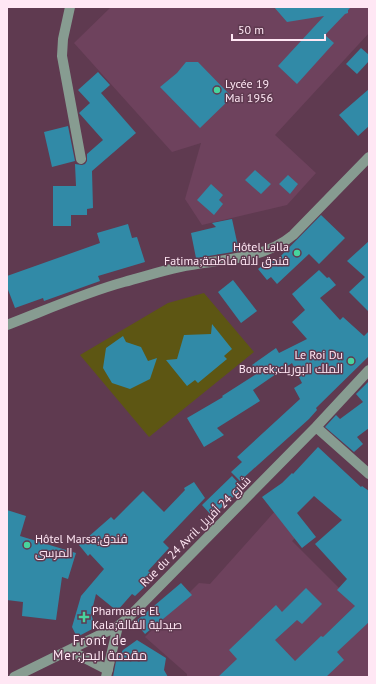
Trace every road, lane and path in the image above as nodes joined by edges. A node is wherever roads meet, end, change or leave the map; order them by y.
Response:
1 (70, 7) edge
2 (369, 157) edge
3 (81, 159) dead end
4 (7, 325) edge
5 (369, 370) edge
6 (316, 427) junction
7 (369, 474) edge
8 (118, 626) junction
9 (69, 650) junction
10 (107, 674) edge
11 (20, 676) edge

1 - 3 street
2 - 4 street
5 - 6 street, Rue du 24 Avril شارع 24 أفريل
6 - 7 street
6 - 8 street, Rue du 24 Avril شارع 24 أفريل
8 - 9 street, Rue du 24 Avril شارع 24 أفريل
8 - 10 street
9 - 10 street
9 - 11 street, Rue du 24 Avril شارع 24 أفريل

